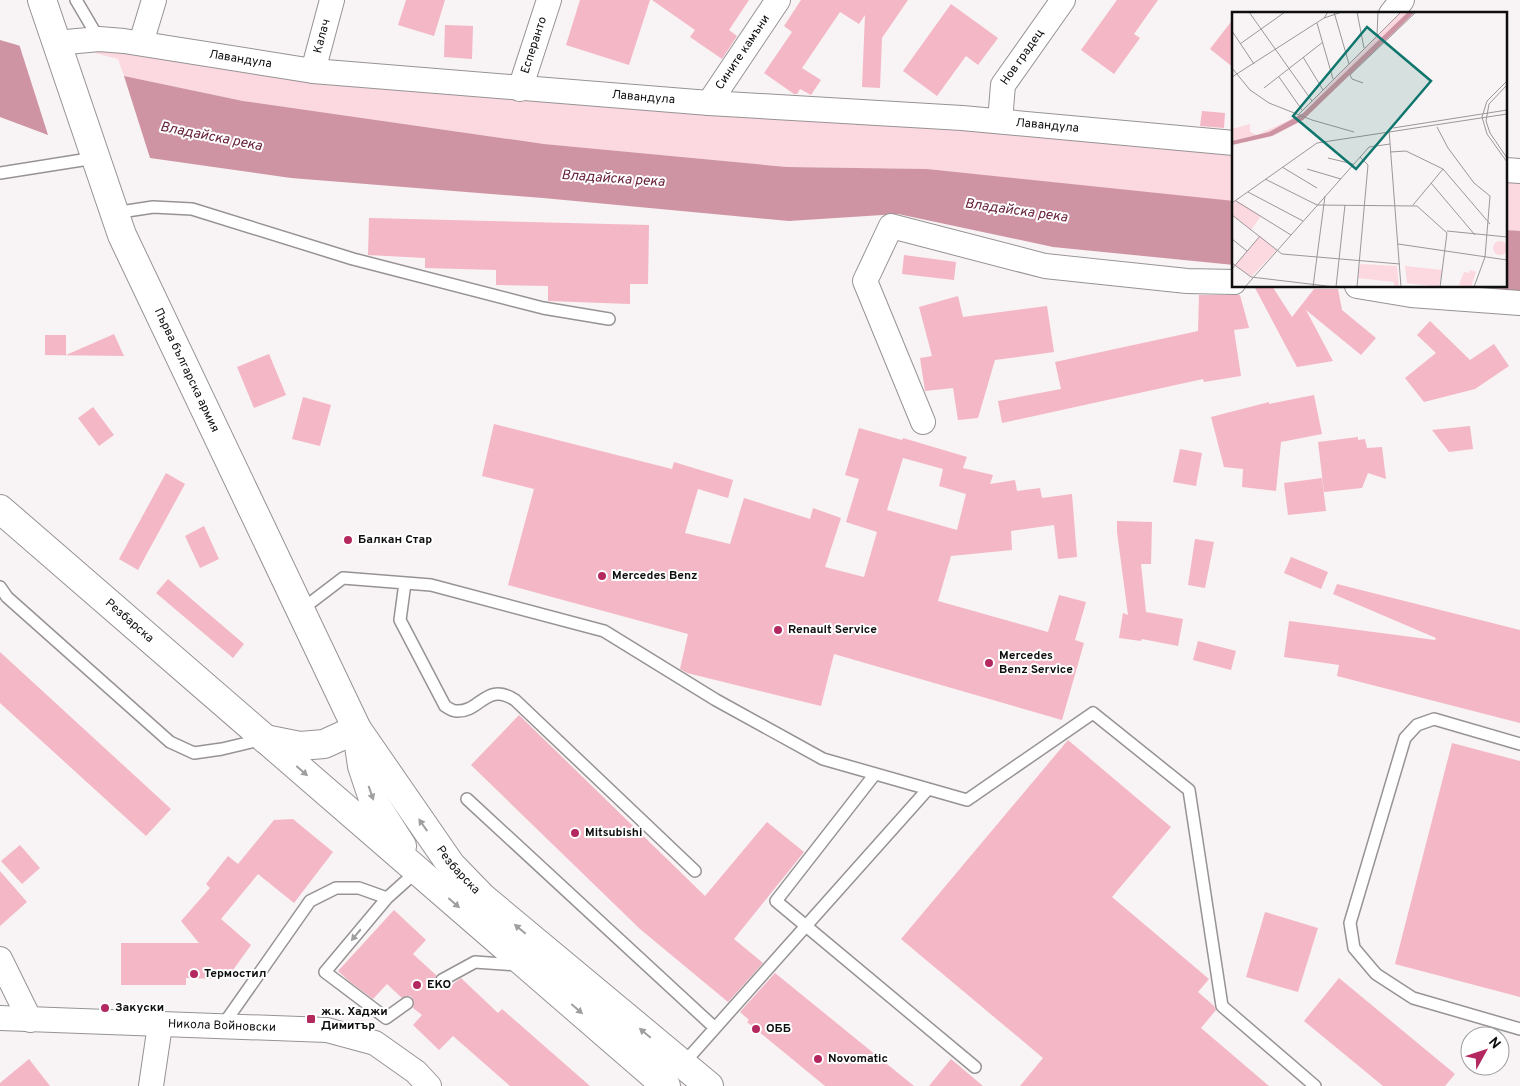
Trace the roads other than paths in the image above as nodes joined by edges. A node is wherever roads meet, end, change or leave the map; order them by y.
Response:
1 (42, 0) edge
2 (76, 0) edge
3 (154, 0) edge
4 (332, 0) edge
5 (549, 0) edge
6 (778, 0) edge
7 (1063, 0) edge
8 (1402, 0) edge
9 (1393, 12) edge
10 (99, 40) junction
11 (56, 43) junction
12 (141, 43) junction
13 (313, 71) junction
14 (520, 89) junction
15 (709, 103) junction
16 (1000, 121) junction
17 (1232, 143) edge
18 (95, 158) junction
19 (0, 173) edge
20 (114, 213) junction
21 (1232, 282) edge
22 (1369, 288) edge
23 (1520, 303) edge
24 (609, 319) dead end
25 (923, 422) dead end
26 (0, 510) edge
27 (405, 583) junction
28 (0, 587) edge
29 (301, 610) junction
30 (357, 729) junction
31 (265, 739) junction
32 (1520, 744) edge
33 (875, 774) junction
34 (928, 789) junction
35 (467, 799) dead end
36 (417, 871) junction
37 (695, 871) dead end
38 (387, 898) junction
39 (806, 926) junction
40 (0, 959) edge
41 (527, 965) junction
42 (442, 980) dead end
43 (407, 1003) dead end
44 (0, 1018) edge
45 (30, 1020) junction
46 (160, 1025) junction
47 (222, 1027) junction
48 (715, 1028) junction
49 (1520, 1029) edge
50 (683, 1064) junction
51 (975, 1067) dead end
52 (663, 1085) edge
53 (151, 1086) edge
54 (429, 1086) edge
55 (709, 1086) edge
56 (1314, 1086) edge

1 - 11 street, Първа българска армия
2 - 10 lane
3 - 12 street
4 - 13 street, Калач
5 - 14 street, Есперанто
6 - 15 street, Сините камъни
7 - 16 street, Нов градец
8 - 9 street
10 - 11 street, Лавандула
10 - 12 street, Лавандула
11 - 18 street, Първа българска армия
12 - 13 street, Лавандула
13 - 14 street, Лавандула
14 - 15 street, Лавандула
15 - 16 street, Лавандула
16 - 17 street, Лавандула
18 - 19 lane
18 - 20 street, Първа българска армия
20 - 24 lane
20 - 29 street, Първа българска армия
21 - 25 street
22 - 23 street
26 - 31 street, Резбарска
27 - 29 lane
27 - 33 lane
27 - 37 lane
28 - 31 lane
29 - 30 street, Първа българска армия
30 - 31 street
30 -> 36 street, Резбарска
50 -> 30 street, Резбарска
31 -> 36 street, Резбарска
32 - 49 lane
33 - 34 lane
33 - 39 lane
34 - 39 lane
34 - 56 lane
35 - 48 lane
36 - 38 lane
36 -> 41 street, Резбарска
38 -> 43 lane
38 - 47 lane
39 - 48 lane
39 - 51 lane
40 - 45 street
41 - 42 lane
41 -> 52 street, Резбарска
44 - 45 street, Никола Войновски
45 - 46 street, Никола Войновски
46 - 47 street, Никола Войновски
46 - 53 street
47 - 54 street, Никола Войновски
48 - 50 lane
50 - 52 street
50 - 55 street, Резбарска

